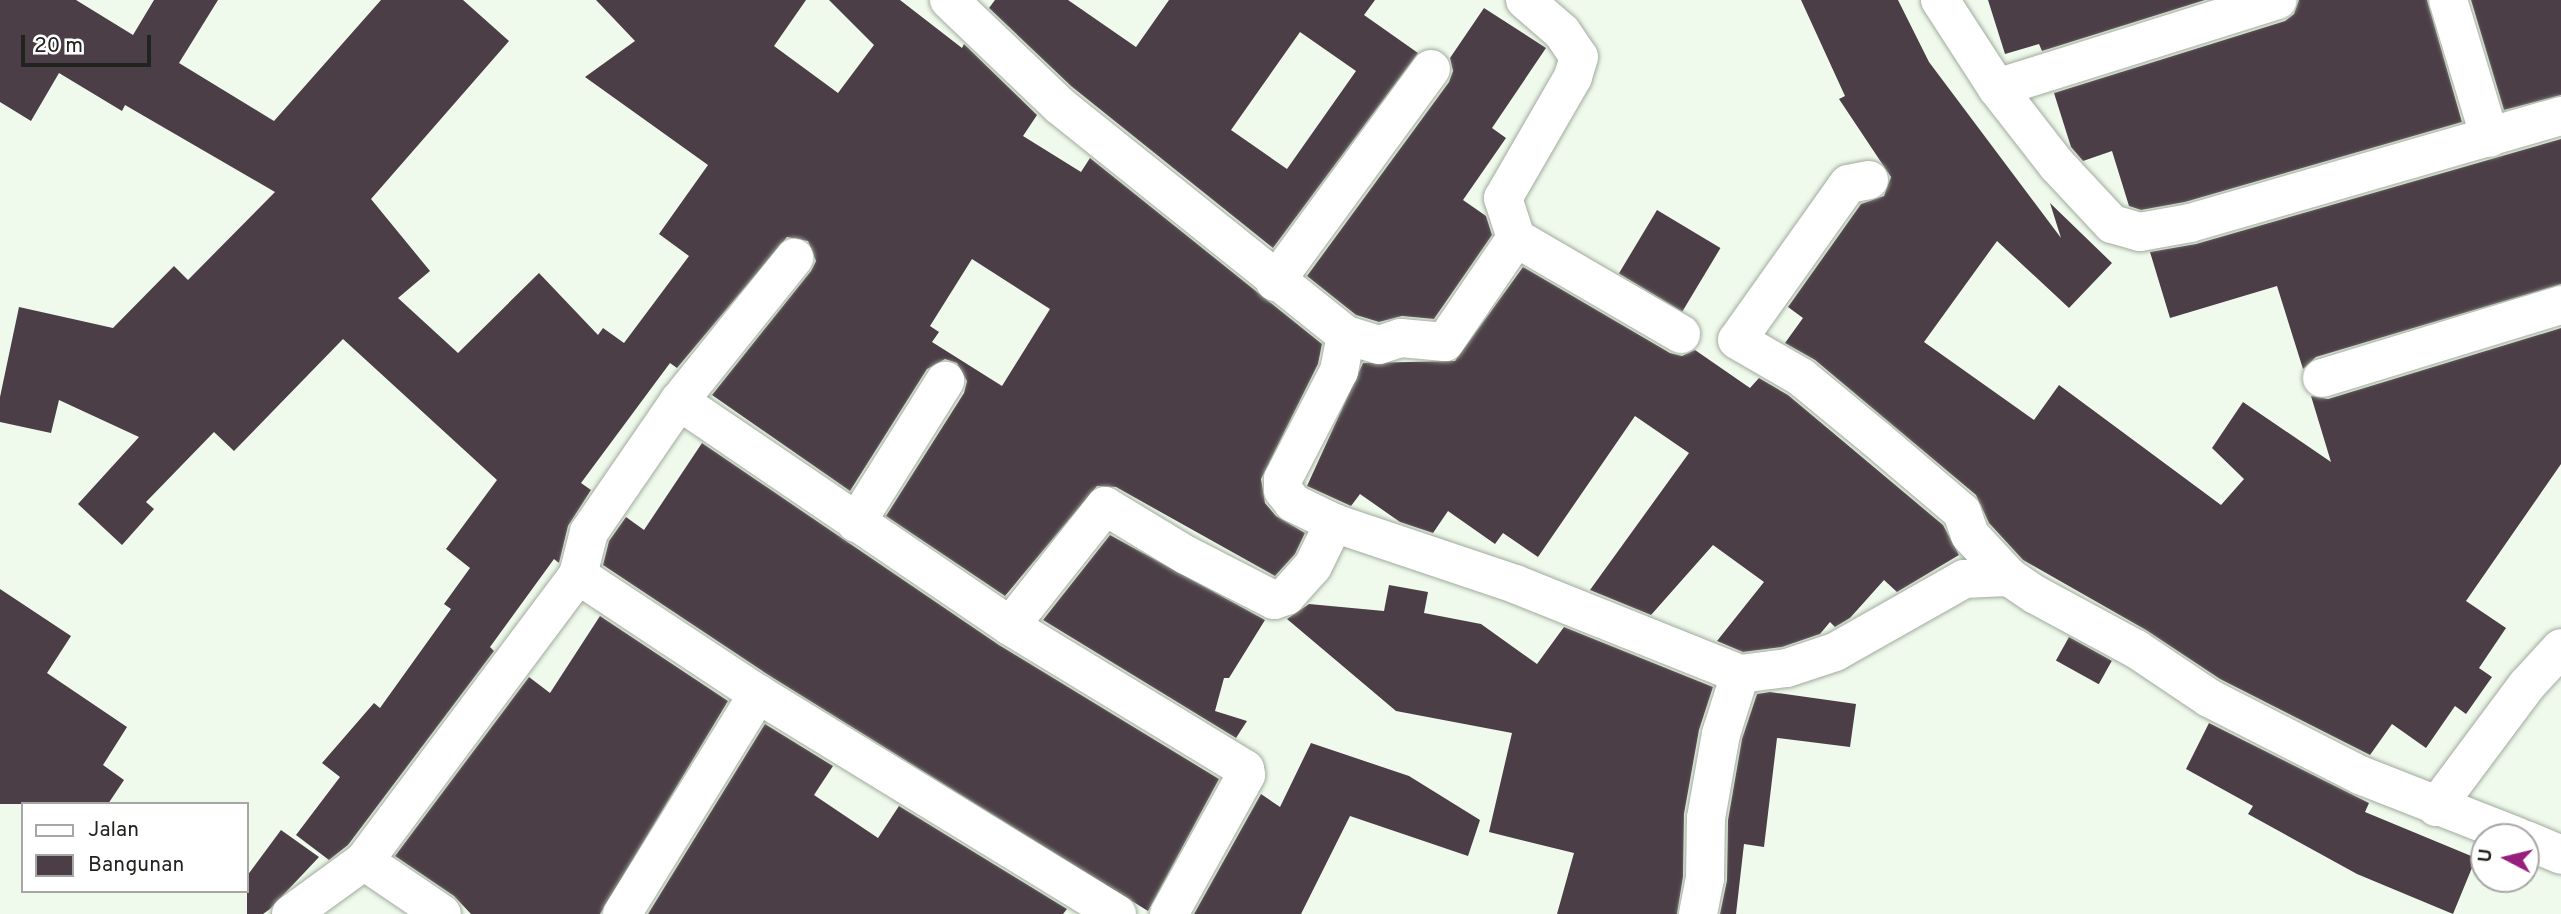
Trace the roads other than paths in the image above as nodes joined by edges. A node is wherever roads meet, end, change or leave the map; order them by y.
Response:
1 (1525, 0) edge
2 (1940, 0) edge
3 (2278, 0) edge
4 (2448, 0) edge
5 (962, 6) edge
6 (1432, 69) dead end
7 (1997, 88) junction
8 (2561, 116) edge
9 (2490, 138) junction
10 (1869, 180) dead end
11 (1516, 238) junction
12 (794, 258) dead end
13 (1275, 282) junction
14 (2561, 305) edge
15 (1681, 334) dead end
16 (1346, 335) junction
17 (2322, 377) dead end
18 (945, 382) dead end
19 (679, 401) junction
20 (856, 523) junction
21 (1334, 523) junction
22 (578, 575) junction
23 (2009, 578) junction
24 (1010, 626) junction
25 (2561, 648) edge
26 (1740, 674) junction
27 (758, 694) junction
28 (2436, 807) junction
29 (2480, 823) edge
30 (2540, 846) edge
31 (2561, 855) edge
32 (364, 861) junction
33 (1103, 910) edge
34 (291, 914) edge
35 (442, 914) edge
36 (622, 914) edge
37 (1169, 914) edge
38 (1698, 914) edge

1 - 11 street
2 - 7 street
3 - 7 street
4 - 9 street
5 - 13 street
6 - 13 street
7 - 9 street
8 - 9 street
10 - 23 street
11 - 15 street
11 - 16 street
12 - 19 street
13 - 16 street
14 - 17 street
16 - 21 street
18 - 20 street
19 - 20 street
19 - 22 street
20 - 24 street
21 - 24 street
21 - 26 street
22 - 27 street
22 - 32 street
23 - 26 street
23 - 28 street
24 - 37 street
25 - 28 street
26 - 38 street
27 - 33 street
27 - 36 street
28 - 29 street
30 - 31 street
32 - 34 street
32 - 35 street

